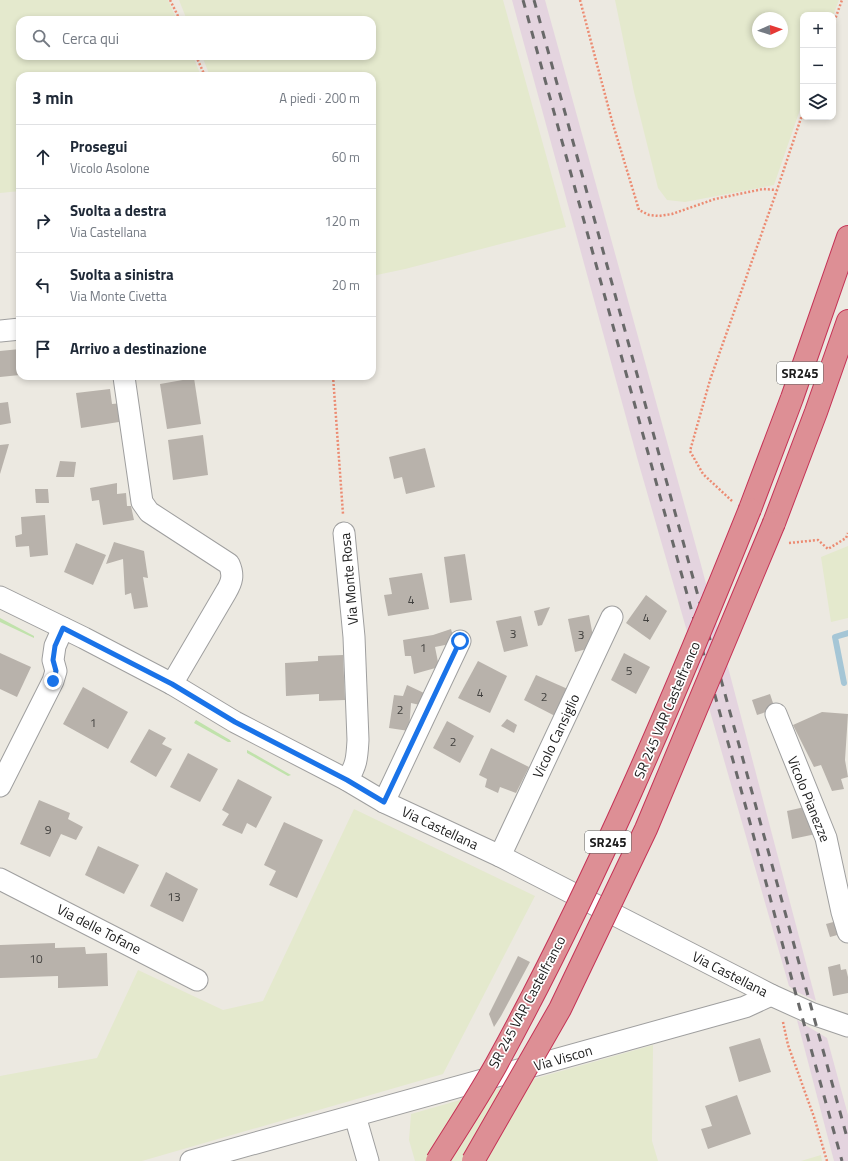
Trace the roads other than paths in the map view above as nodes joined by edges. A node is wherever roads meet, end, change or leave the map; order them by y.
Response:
1 (848, 237) edge
2 (848, 321) edge
3 (16, 329) edge
4 (0, 331) edge
5 (124, 380) edge
6 (344, 532) road end
7 (0, 597) edge
8 (612, 617) dead end
9 (63, 628) junction
10 (460, 641) dead end
11 (172, 684) junction
12 (776, 714) dead end
13 (347, 780) junction
14 (0, 786) edge
15 (384, 802) junction
16 (500, 856) junction
17 (0, 879) edge
18 (845, 911) edge
19 (848, 932) edge
20 (197, 980) dead end
21 (771, 995) junction
22 (848, 1026) edge
23 (354, 1116) junction
24 (191, 1161) edge
25 (368, 1161) edge
26 (437, 1161) edge
27 (473, 1161) edge

1 - 26 highway, SR 245 VAR Castelfranco / SR245, bridge
2 - 27 highway, SR 245 VAR Castelfranco / SR245, bridge
3 - 4 street
5 - 11 street
6 - 13 street, Via Monte Rosa
7 - 9 street, Via Castellana
8 - 16 street, Vicolo Cansiglio
9 - 11 street, Via Castellana
9 - 14 street
10 - 15 street
11 - 13 street, Via Castellana
12 - 18 street, Vicolo Pianezze
13 - 15 street, Via Castellana
15 - 16 street, Via Castellana
16 - 21 street, Via Castellana
17 - 20 street, Via delle Tofane
18 - 19 street, Vicolo Pianezze
21 - 22 street, Via Castellana
21 - 23 street, Via Viscon
23 - 24 street, Via Viscon
23 - 25 street

